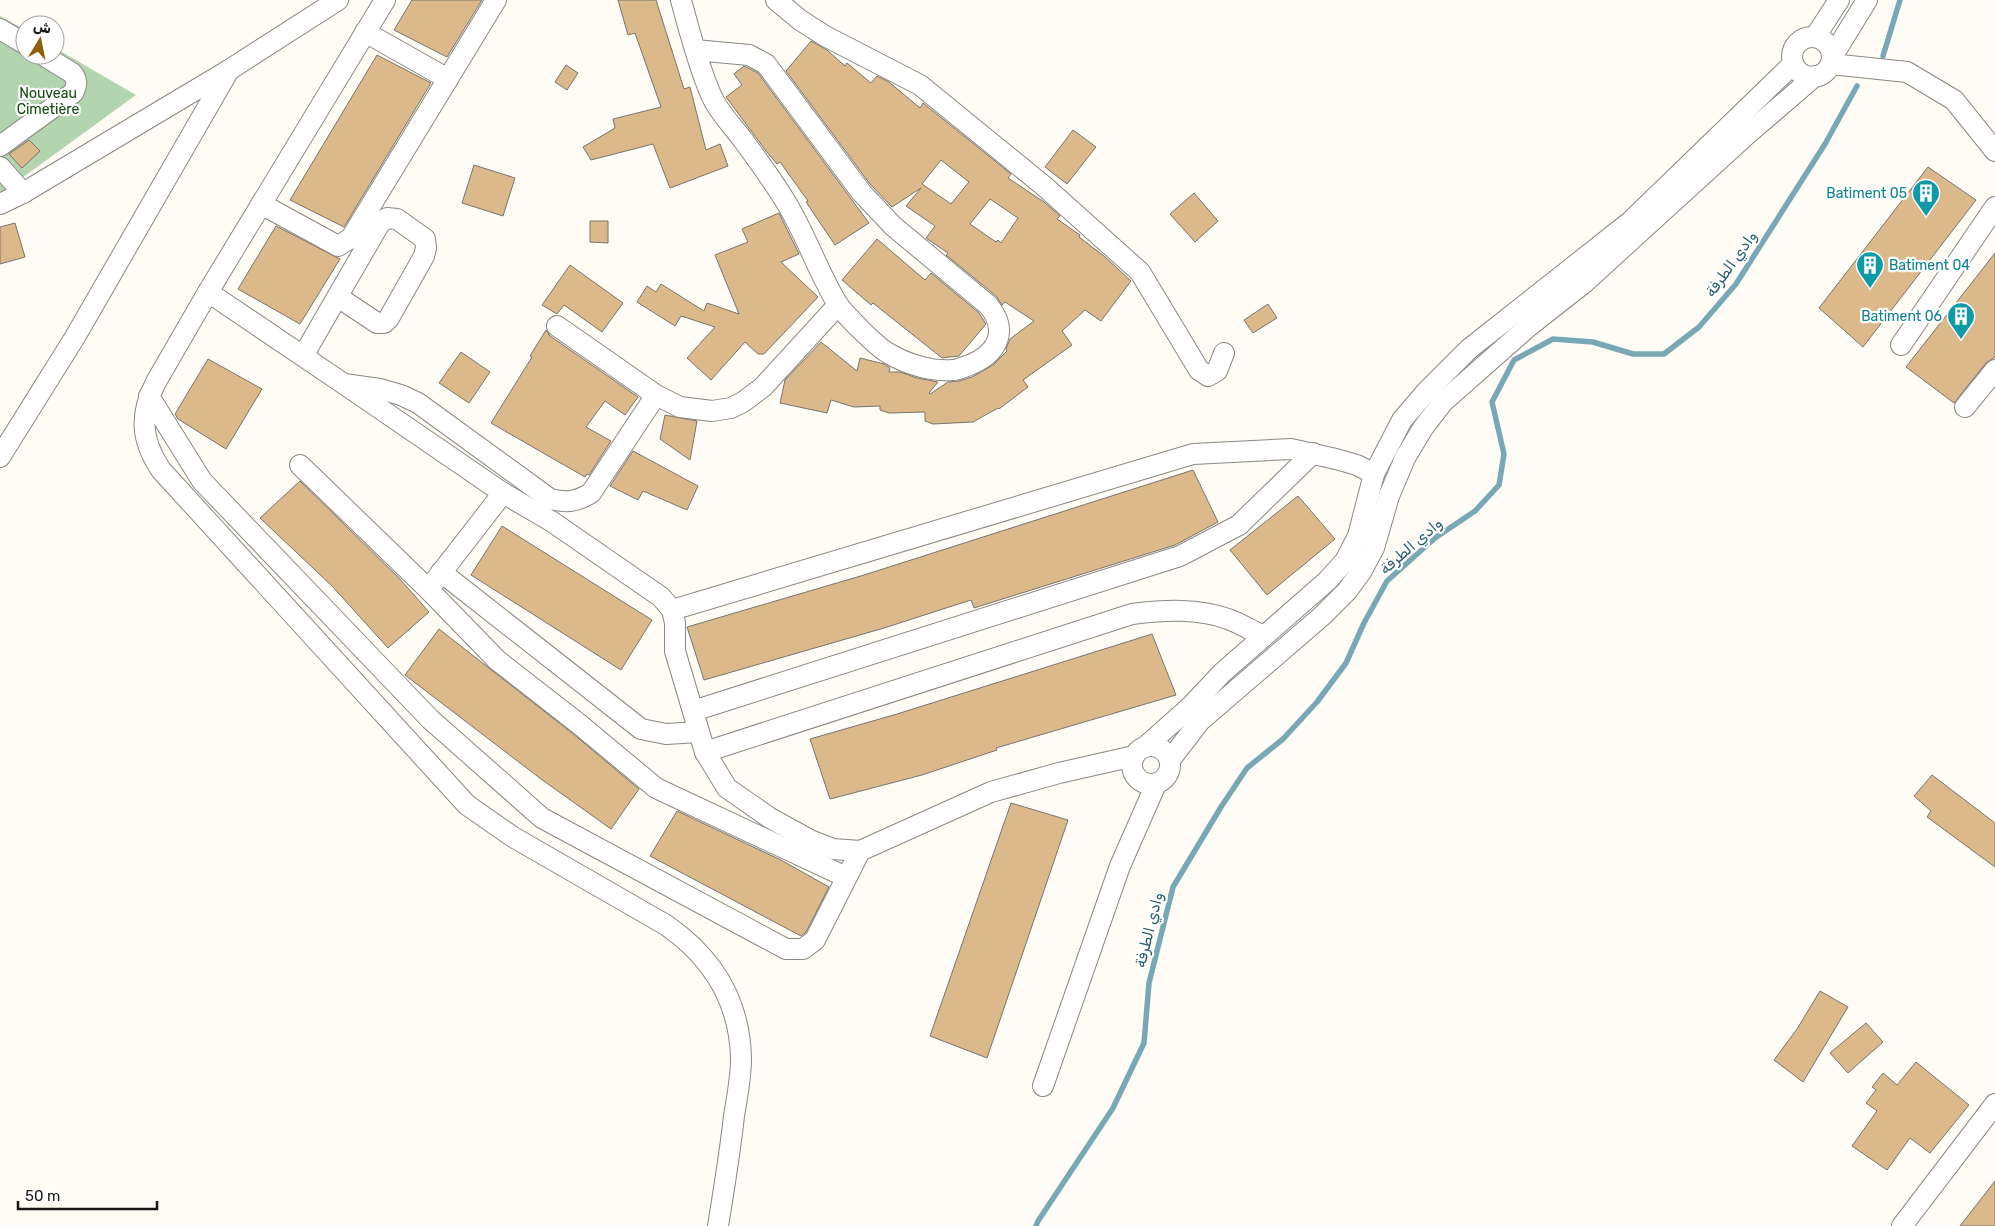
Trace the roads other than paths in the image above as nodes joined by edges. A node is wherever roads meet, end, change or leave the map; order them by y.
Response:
1 (338, 0) edge
2 (385, 0) edge
3 (496, 0) edge
4 (681, 0) edge
5 (776, 0) edge
6 (1839, 0) edge
7 (1867, 0) edge
8 (0, 29) edge
9 (365, 32) junction
10 (1815, 37) junction
11 (15, 38) edge
12 (695, 50) junction
13 (1831, 60) junction
14 (1793, 64) junction
15 (59, 65) edge
16 (229, 70) junction
17 (1815, 76) junction
18 (448, 79) junction
19 (0, 146) edge
20 (1995, 151) edge
21 (0, 167) edge
22 (23, 193) junction
23 (0, 204) edge
24 (261, 204) junction
25 (1995, 207) edge
26 (208, 292) junction
27 (338, 298) junction
28 (838, 305) junction
29 (557, 326) dead end
30 (1901, 345) dead end
31 (1224, 353) dead end
32 (303, 356) junction
33 (1995, 370) edge
34 (344, 384) junction
35 (656, 395) junction
36 (149, 396) junction
37 (1965, 407) dead end
38 (1313, 453) junction
39 (0, 457) edge
40 (300, 465) dead end
41 (1374, 474) junction
42 (503, 492) junction
43 (441, 572) junction
44 (428, 589) junction
45 (672, 610) junction
46 (1263, 636) junction
47 (692, 711) junction
48 (699, 732) junction
49 (1140, 751) junction
50 (705, 752) junction
51 (1170, 760) junction
52 (1156, 784) junction
53 (860, 851) junction
54 (846, 877) junction
55 (1042, 1086) dead end
56 (1995, 1104) edge
57 (718, 1226) edge
58 (1902, 1226) edge

1 - 16 street
2 - 9 street
3 - 18 street
4 - 12 street
5 - 31 street
6 - 10 street
7 - 13 street
8 - 11 street
9 - 18 street
9 - 24 street
10 - 13 street
10 - 14 street
12 - 28 street
12 - 28 street
13 - 17 street
13 - 20 street
14 - 17 street
14 - 41 street
15 - 19 street
16 - 22 street
16 - 39 street
17 - 51 street
18 - 24 street
21 - 22 street
22 - 23 street
24 - 26 street
25 - 30 street
26 - 32 street
26 - 36 street
27 - 27 street
27 - 32 street
28 - 35 street
29 - 35 street
32 - 34 street
33 - 37 street
34 - 35 street
34 - 42 street
36 - 54 street
36 - 57 street
38 - 41 street
38 - 45 street
38 - 47 street
40 - 44 street
41 - 46 street
42 - 43 street
42 - 45 street
43 - 44 street
43 - 48 street
44 - 54 street
45 - 47 street
46 - 49 street
46 - 50 street
47 - 48 street
48 - 50 street
49 - 51 street
49 - 52 street
49 - 53 street
50 - 53 street
51 - 52 street
52 - 55 street
53 - 54 street
56 - 58 street

